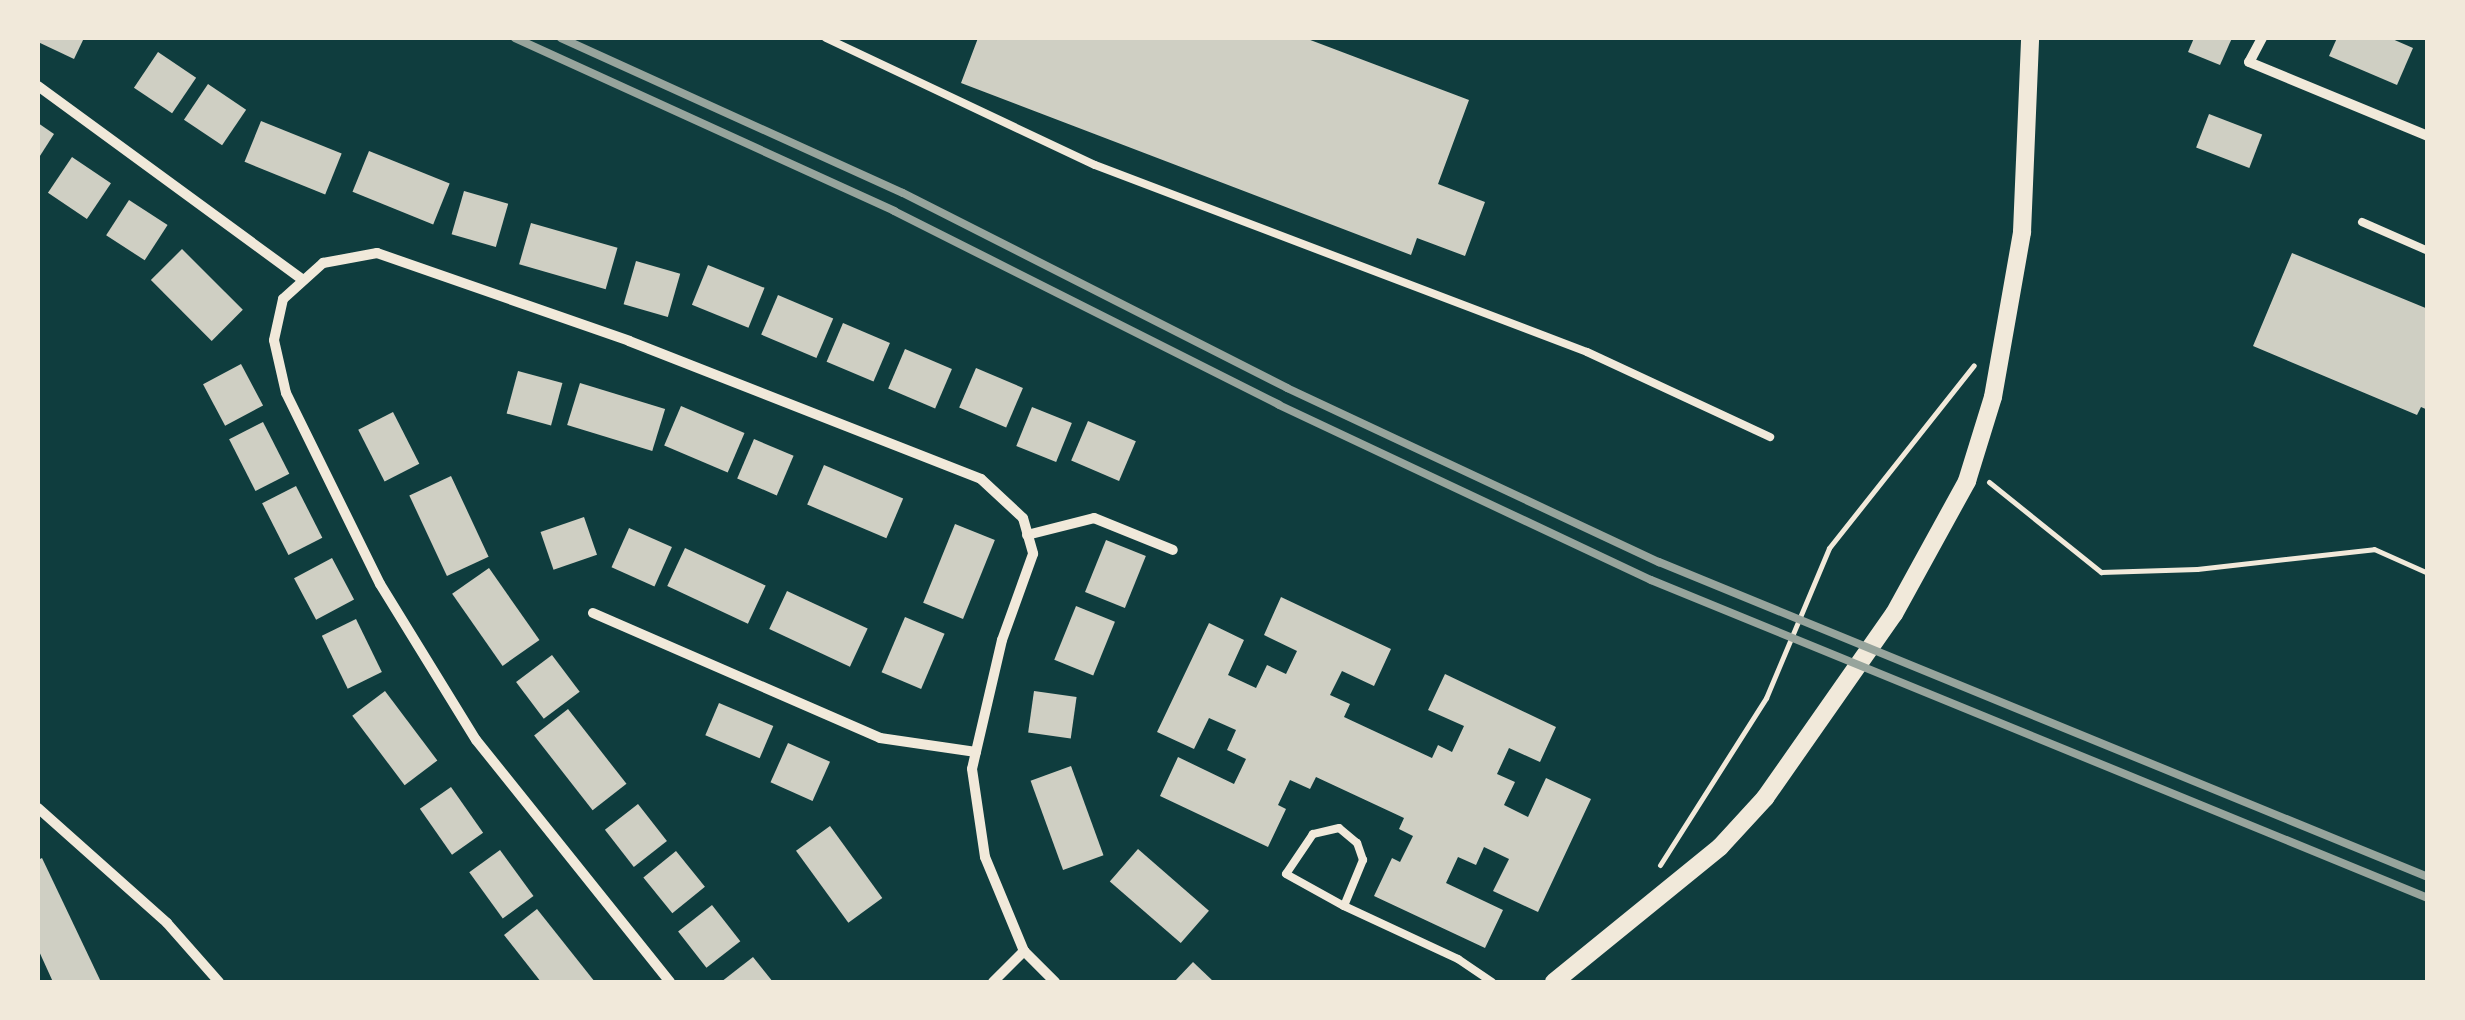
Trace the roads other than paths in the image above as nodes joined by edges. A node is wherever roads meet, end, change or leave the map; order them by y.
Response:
1 (827, 38) edge
2 (2030, 38) edge
3 (2262, 38) edge
4 (38, 86) edge
5 (2428, 136) edge
6 (2362, 222) dead end
7 (2428, 251) edge
8 (302, 279) junction
9 (1770, 437) dead end
10 (1027, 535) junction
11 (1173, 550) dead end
12 (594, 613) dead end
13 (976, 752) junction
14 (38, 808) edge
15 (1344, 906) junction
16 (1024, 951) junction
17 (218, 982) edge
18 (670, 982) edge
19 (993, 982) edge
20 (1056, 982) edge
21 (1492, 982) edge
22 (1554, 982) edge

1 - 9 lane
2 - 22 street
3 - 5 street
4 - 8 street
6 - 7 lane
8 - 10 street
8 - 18 street
10 - 11 street
10 - 13 street
12 - 13 street
13 - 16 street
14 - 17 street
15 - 15 lane
15 - 21 lane
16 - 19 street
16 - 20 street

